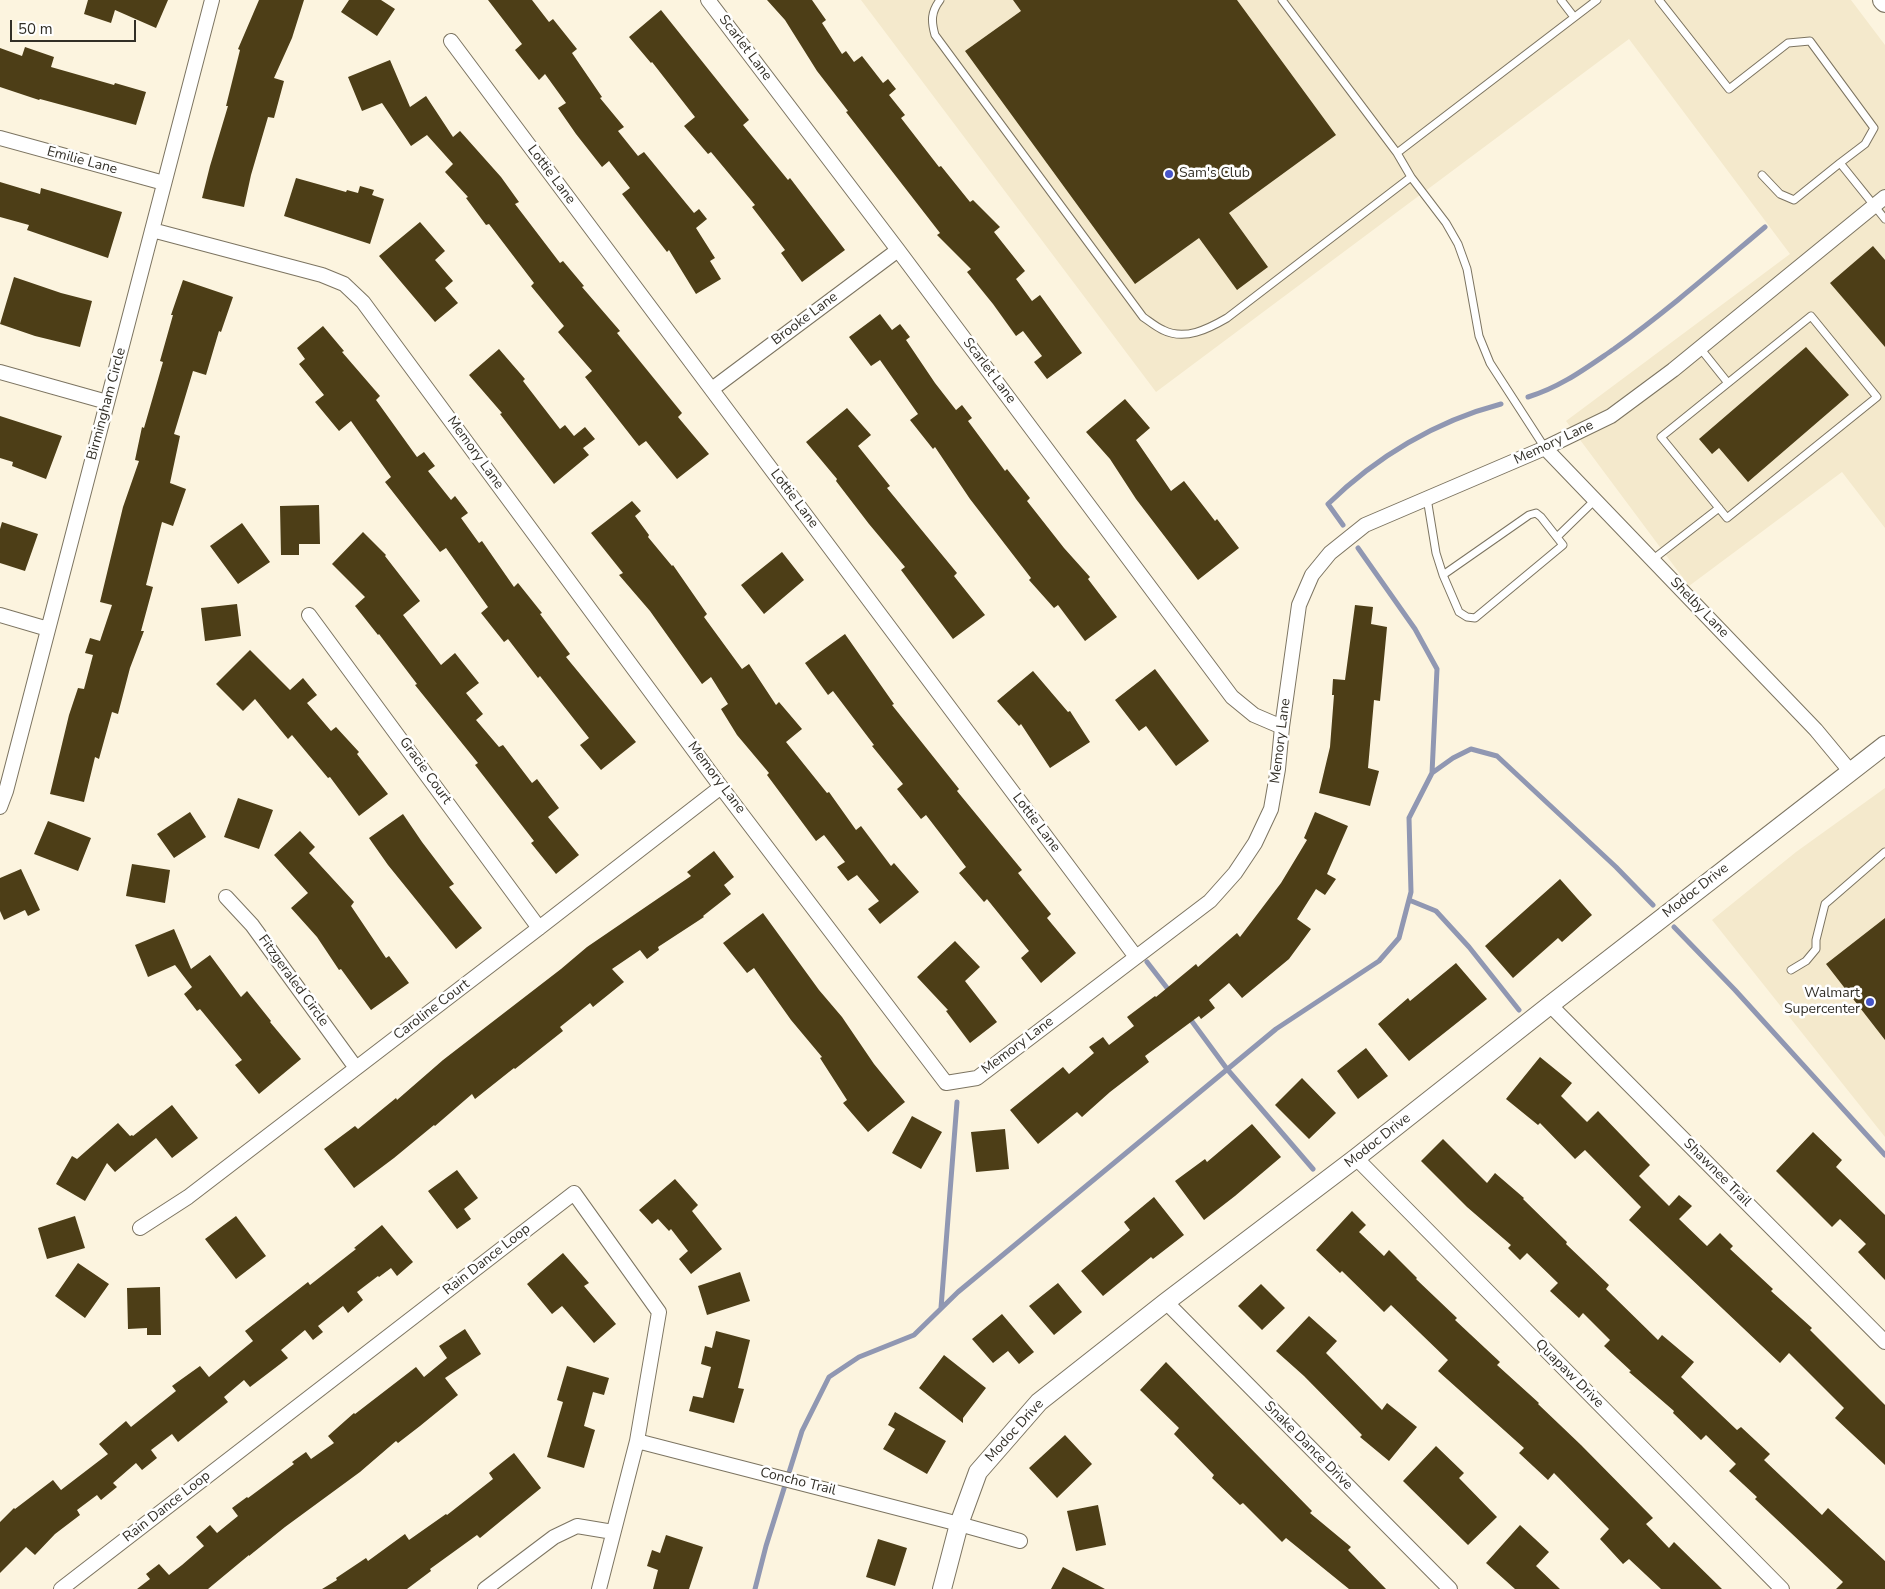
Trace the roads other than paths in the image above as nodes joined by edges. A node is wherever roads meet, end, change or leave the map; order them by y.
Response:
1 (212, 0) edge
2 (708, 0) edge
3 (940, 0) edge
4 (1282, 0) edge
5 (1561, 0) edge
6 (1597, 0) edge
7 (1659, 0) edge
8 (1574, 18) junction
9 (451, 41) dead end
10 (0, 138) edge
11 (1397, 152) junction
12 (1840, 163) junction
13 (1762, 175) dead end
14 (1411, 176) junction
15 (164, 183) junction
16 (1880, 202) edge
17 (1885, 219) edge
18 (152, 230) junction
19 (898, 250) junction
20 (1700, 348) junction
21 (0, 372) edge
22 (1728, 383) junction
23 (712, 389) junction
24 (107, 402) junction
25 (1545, 448) junction
26 (1428, 498) junction
27 (1595, 500) junction
28 (1719, 508) junction
29 (1557, 537) junction
30 (1652, 560) junction
31 (1443, 575) junction
32 (0, 615) edge
33 (309, 615) dead end
34 (48, 629) junction
35 (1282, 727) junction
36 (1885, 745) edge
37 (1850, 770) junction
38 (721, 786) junction
39 (0, 807) edge
40 (1885, 852) edge
41 (226, 897) dead end
42 (539, 928) junction
43 (1136, 957) junction
44 (1791, 970) dead end
45 (1550, 1005) junction
46 (356, 1068) junction
47 (1356, 1158) junction
48 (140, 1228) dead end
49 (1166, 1302) junction
50 (1885, 1342) edge
51 (636, 1441) junction
52 (959, 1524) junction
53 (613, 1532) junction
54 (1020, 1541) dead end
55 (61, 1589) edge
56 (485, 1589) edge
57 (599, 1589) edge
58 (942, 1589) edge
59 (1450, 1589) edge
60 (1782, 1589) edge

1 - 15 street, Birmingham Circle
2 - 19 street, Scarlet Lane
3 - 14 lane
4 - 11 lane
5 - 8 lane
6 - 8 lane
7 - 12 lane
8 - 11 lane
9 - 23 street, Lottie Lane
10 - 15 street, Emilie Lane
11 - 14 lane
12 - 13 lane
12 - 16 lane
14 - 25 lane
15 - 18 street, Birmingham Circle
16 - 17 lane
16 - 20 street, Memory Lane
18 - 24 street, Birmingham Circle
18 - 38 street, Memory Lane
19 - 23 street, Brooke Lane
19 - 35 street, Scarlet Lane
20 - 22 lane
20 - 25 street, Memory Lane
21 - 24 street
22 - 28 lane
22 - 28 lane
23 - 43 street, Lottie Lane
24 - 34 street, Birmingham Circle
25 - 26 street, Memory Lane
25 - 27 street, Shelby Lane
26 - 31 lane
26 - 35 street, Memory Lane
27 - 29 lane
27 - 30 street, Shelby Lane
28 - 30 lane
29 - 31 lane
29 - 31 lane
30 - 37 street, Shelby Lane
32 - 34 street
33 - 42 street, Gracie Court
34 - 39 street, Birmingham Circle
35 - 43 street, Memory Lane
36 - 37 street, Modoc Drive
37 - 45 street, Modoc Drive
38 - 42 street, Caroline Court
38 - 43 street, Memory Lane
40 - 44 lane
41 - 46 street, Fitzgeraled Circle
42 - 46 street, Caroline Court
45 - 47 street, Modoc Drive
45 - 50 street, Shawnee Trail
46 - 48 street, Caroline Court
47 - 49 street, Modoc Drive
47 - 60 street, Quapaw Drive
49 - 52 street, Modoc Drive
49 - 59 street, Snake Dance Drive
51 - 52 street, Concho Trail
51 - 53 street, Rain Dance Loop
51 - 55 street, Rain Dance Loop
52 - 54 street, Concho Trail
52 - 58 street, Modoc Drive
53 - 56 street
53 - 57 street, Rain Dance Loop

